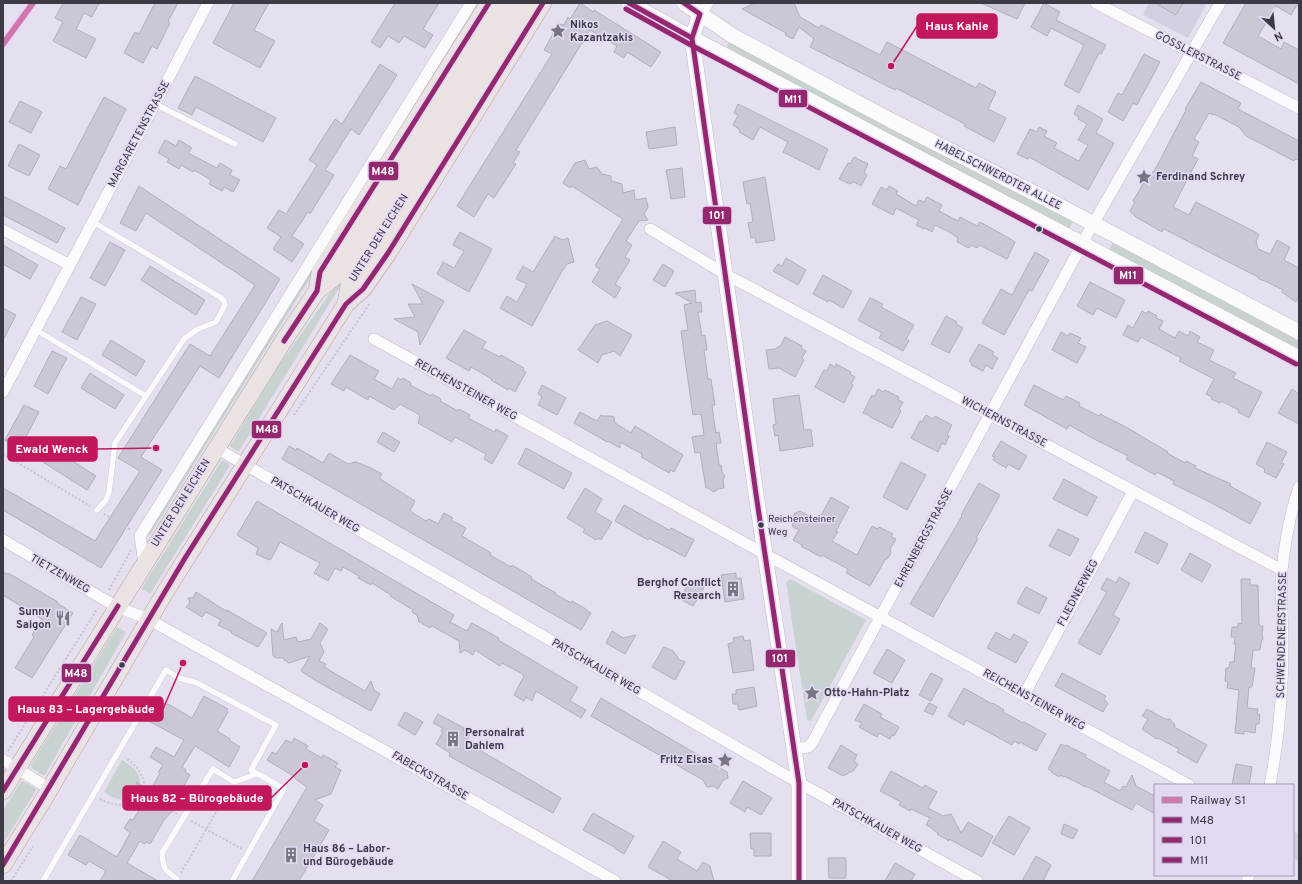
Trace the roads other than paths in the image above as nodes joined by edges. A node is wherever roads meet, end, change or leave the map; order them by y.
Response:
1 (208, 3) edge
2 (471, 3) edge
3 (489, 3) edge
4 (507, 3) edge
5 (525, 3) edge
6 (543, 3) edge
7 (629, 3) edge
8 (684, 3) edge
9 (1096, 3) edge
10 (1220, 3) edge
11 (704, 8) edge
12 (692, 38) junction
13 (1193, 53) junction
14 (155, 104) junction
15 (1299, 108) edge
16 (235, 144) dead end
17 (93, 222) junction
18 (1093, 224) junction
19 (650, 229) dead end
20 (3, 230) edge
21 (334, 236) junction
22 (1082, 244) junction
23 (70, 265) junction
24 (725, 274) junction
25 (317, 291) junction
26 (346, 304) junction
27 (36, 330) junction
28 (1299, 332) edge
29 (374, 339) dead end
30 (1299, 358) edge
31 (3, 392) edge
32 (146, 396) junction
33 (990, 415) junction
34 (216, 448) junction
35 (244, 464) junction
36 (1299, 487) edge
37 (1133, 491) junction
38 (97, 510) road end
39 (3, 540) edge
40 (765, 555) junction
41 (144, 563) junction
42 (1282, 570) junction
43 (109, 606) junction
44 (880, 616) junction
45 (148, 619) junction
46 (1024, 695) junction
47 (795, 749) junction
48 (9, 761) edge
49 (257, 774) junction
50 (799, 783) junction
51 (1187, 784) edge
52 (1270, 784) edge
53 (50, 789) junction
54 (3, 790) edge
55 (3, 865) edge
56 (177, 880) edge
57 (43, 881) edge
58 (232, 881) edge
59 (615, 881) edge
60 (799, 881) edge
61 (977, 881) edge

1 - 14 street, MARGARETENSTRASSE
2 - 21 street, UNTER DEN EICHEN
3 - 21 main road
4 - 25 main road, UNTER DEN EICHEN
5 - 26 main road, UNTER DEN EICHEN
6 - 26 main road
7 - 12 main road, HABELSCHWERDTER ALLEE
8 - 11 main road, HABELSCHWERDTER ALLEE
9 - 13 street, GOSSLERSTRASSE
10 - 13 street, EHRENBERGSTRASSE
11 - 12 main road
11 - 18 main road, HABELSCHWERDTER ALLEE
12 - 22 main road, HABELSCHWERDTER ALLEE
12 - 24 main road
13 - 15 street, GOSSLERSTRASSE
13 - 18 street, EHRENBERGSTRASSE
14 - 16 lane
14 - 17 street, MARGARETENSTRASSE
17 - 23 street, MARGARETENSTRASSE
17 - 32 lane
18 - 22 street, EHRENBERGSTRASSE
18 - 28 main road, HABELSCHWERDTER ALLEE
19 - 24 street, WICHERNSTRASSE
20 - 23 street
21 - 25 main road
21 - 41 street, UNTER DEN EICHEN
22 - 30 main road, HABELSCHWERDTER ALLEE
22 - 33 street, EHRENBERGSTRASSE
23 - 27 street, MARGARETENSTRASSE
24 - 33 street, WICHERNSTRASSE
24 - 40 main road
25 - 34 main road, UNTER DEN EICHEN
26 - 35 main road, UNTER DEN EICHEN
27 - 31 street, MARGARETENSTRASSE
27 - 32 lane
29 - 40 street, REICHENSTEINER WEG
32 - 38 lane
33 - 37 street, WICHERNSTRASSE
33 - 44 street, EHRENBERGSTRASSE
34 - 35 street, PATSCHKAUER WEG
34 - 41 main road, UNTER DEN EICHEN
35 - 45 main road, UNTER DEN EICHEN
35 - 50 street, PATSCHKAUER WEG
36 - 42 street, SCHWENDENERSTRASSE
37 - 42 street, WICHERNSTRASSE
37 - 46 street, FLIEDNERWEG
39 - 43 street, TIETZENWEG
40 - 44 street, REICHENSTEINER WEG
40 - 47 main road
41 - 43 main road, UNTER DEN EICHEN
42 - 52 street, SCHWENDENERSTRASSE
43 - 45 street, FABECKSTRASSE
43 - 48 main road, UNTER DEN EICHEN
44 - 46 street, REICHENSTEINER WEG
44 - 47 street, EHRENBERGSTRASSE
45 - 53 main road, UNTER DEN EICHEN
45 - 59 street, FABECKSTRASSE
46 - 51 street, REICHENSTEINER WEG
47 - 50 main road
48 - 53 street
48 - 54 main road, UNTER DEN EICHEN
49 - 56 lane
49 - 57 lane
49 - 58 lane
50 - 60 main road
50 - 61 street, PATSCHKAUER WEG
53 - 55 main road, UNTER DEN EICHEN

